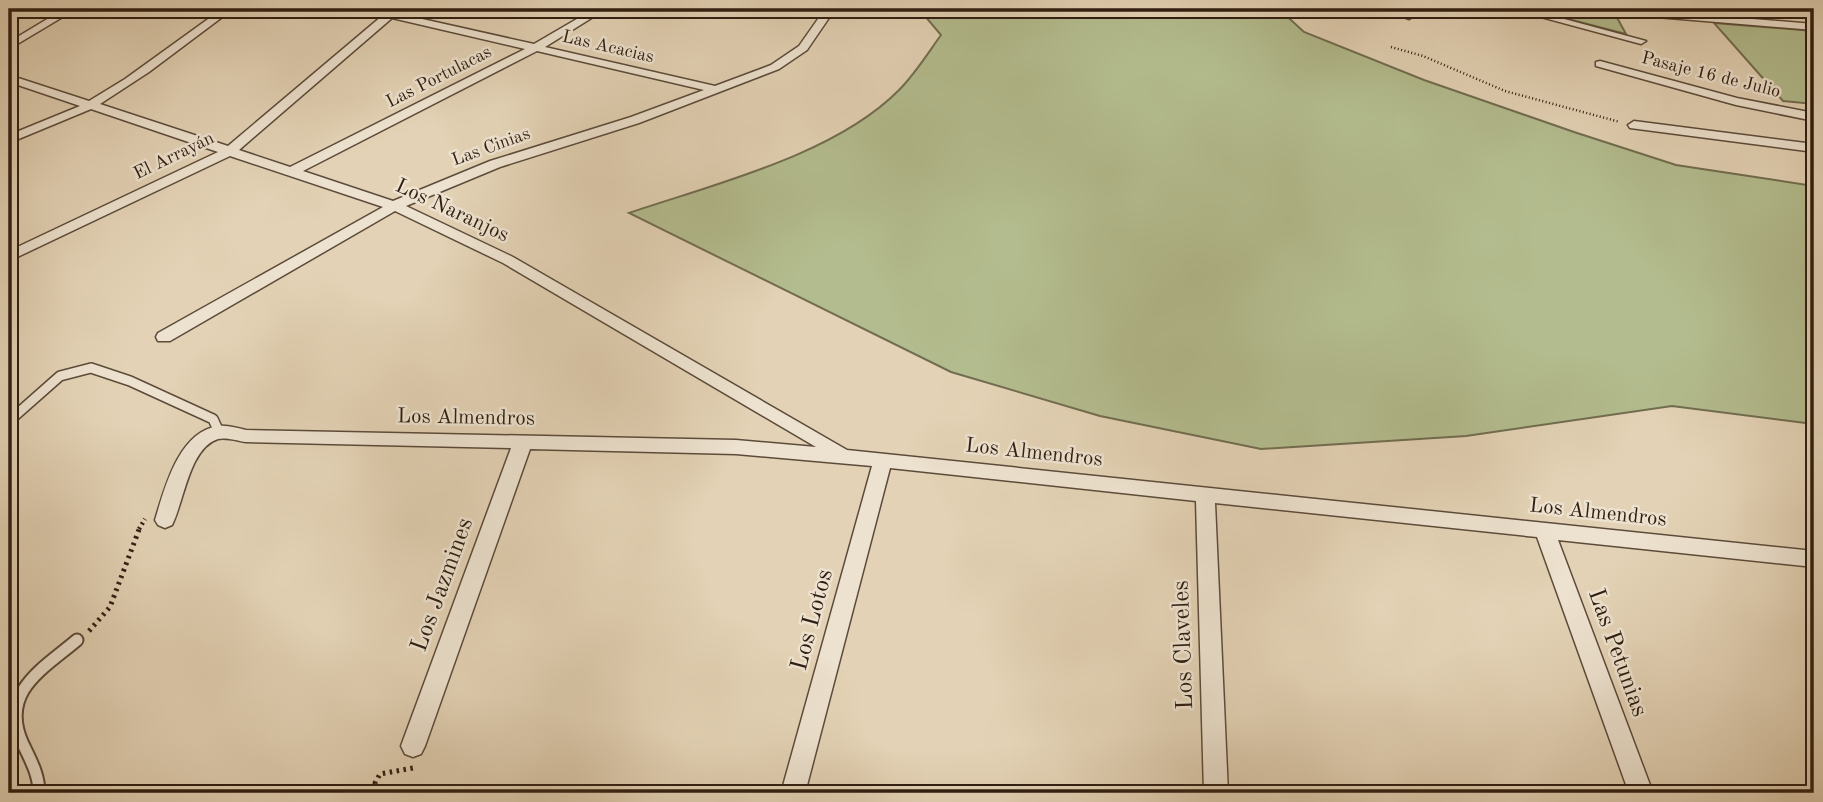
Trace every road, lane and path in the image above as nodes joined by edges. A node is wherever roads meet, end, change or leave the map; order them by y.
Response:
1 (71, 9) edge
2 (228, 9) edge
3 (367, 9) edge
4 (402, 9) edge
5 (601, 9) edge
6 (830, 9) edge
7 (1389, 9) edge
8 (1516, 9) edge
9 (1596, 9) edge
10 (1624, 12) junction
11 (390, 14) junction
12 (1409, 16) dead end
13 (1814, 27) edge
14 (9, 46) edge
15 (1391, 47) dead end
16 (535, 48) junction
17 (1600, 64) dead end
18 (9, 78) edge
19 (719, 90) junction
20 (91, 105) junction
21 (1814, 117) edge
22 (1634, 125) joint
23 (9, 139) edge
24 (1814, 148) edge
25 (230, 151) junction
26 (291, 172) junction
27 (394, 206) junction
28 (9, 257) edge
29 (164, 337) dead end
30 (9, 421) edge
31 (219, 432) junction
32 (523, 442) junction
33 (845, 456) junction
34 (883, 460) junction
35 (1205, 494) junction
36 (158, 514) joint
37 (1544, 530) junction
38 (1806, 558) edge
39 (1814, 573) edge
40 (77, 640) joint
41 (13, 698) edge
42 (413, 746) joint
43 (39, 793) edge
44 (386, 793) edge
45 (793, 793) edge
46 (1216, 793) edge
47 (1641, 793) edge

1 - 14 street
2 - 20 street
3 - 11 street, Las Acacias
4 - 11 street, El Arrayán
5 - 16 street, Las Portulacas
6 - 19 street, Las Cinias
7 - 12 street
8 - 10 street
9 - 10 street
10 - 13 street
11 - 16 street, Las Acacias
11 - 25 street, El Arrayán
15 - 22 path
16 - 19 street, Las Acacias
16 - 26 street, Las Portulacas
17 - 21 street, Pasaje 16 de Julio
18 - 20 street, Los Naranjos
19 - 27 street, Las Cinias
20 - 23 street
20 - 25 street, Los Naranjos
22 - 24 street
25 - 26 street, Los Naranjos
25 - 28 street, El Arrayán
26 - 27 street, Los Naranjos
27 - 29 street, Las Cinias
27 - 33 street, Los Naranjos
30 - 31 lane
31 - 32 street, Los Almendros
31 - 36 street
32 - 33 street, Los Almendros
32 - 42 street, Los Jazmines
33 - 34 street, Los Almendros
34 - 35 street, Los Almendros
34 - 45 street, Los Lotos
35 - 37 street, Los Almendros
35 - 46 street, Los Claveles
36 - 40 path
37 - 38 street, Los Almendros
37 - 47 street, Las Petunias
38 - 39 street
40 - 41 lane
41 - 43 lane
42 - 44 path

